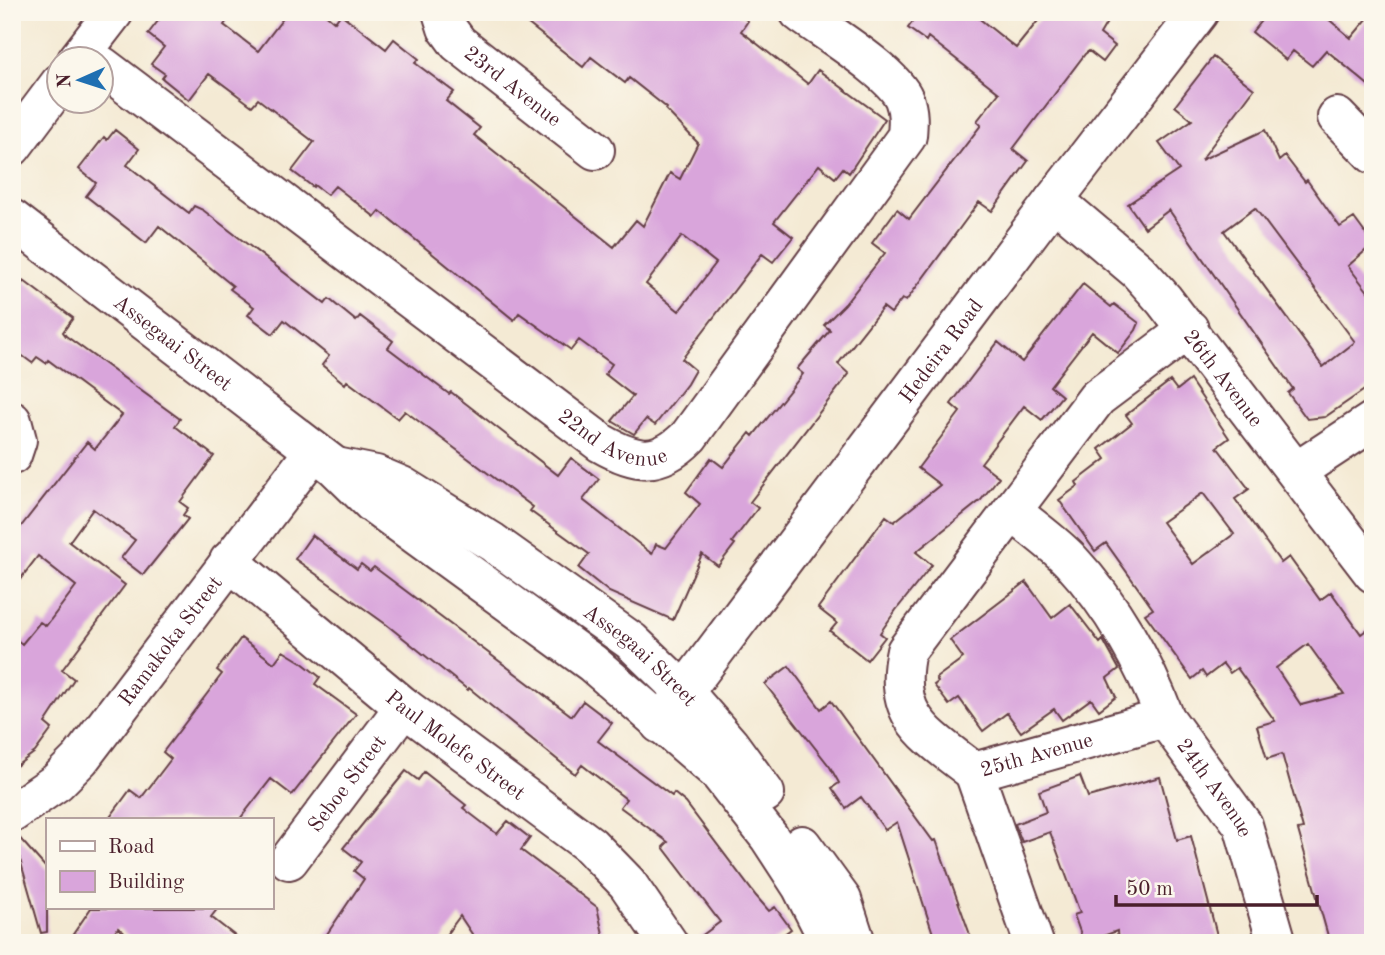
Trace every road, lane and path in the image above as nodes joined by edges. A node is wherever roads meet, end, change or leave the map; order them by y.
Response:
1 (114, 12) edge
2 (442, 12) edge
3 (799, 12) edge
4 (1199, 12) edge
5 (95, 46) edge
6 (116, 80) edge
7 (46, 102) edge
8 (1337, 117) dead end
9 (12, 147) edge
10 (595, 150) dead end
11 (1373, 154) edge
12 (1054, 200) junction
13 (12, 219) edge
14 (1189, 329) junction
15 (12, 421) edge
16 (1373, 421) edge
17 (12, 455) edge
18 (324, 459) junction
19 (1297, 471) junction
20 (1013, 512) junction
21 (229, 561) junction
22 (1373, 573) edge
23 (684, 692) junction
24 (404, 707) junction
25 (1165, 718) junction
26 (660, 724) junction
27 (974, 772) junction
28 (12, 813) edge
29 (289, 860) dead end
30 (668, 943) edge
31 (830, 943) edge
32 (856, 943) edge
33 (1034, 943) edge
34 (1277, 943) edge

1 - 5 street
2 - 10 street, 23rd Avenue
3 - 6 street, 22nd Avenue
4 - 12 street, Hedeira Road
7 - 9 street
8 - 11 street
12 - 14 street, 26th Avenue
12 - 23 street, Hedeira Road
13 - 18 street, Assegaai Street
14 - 19 street, 26th Avenue
14 - 20 street, 25th Avenue
15 - 17 street
16 - 19 street
18 - 21 street, Ramakoka Street
18 - 23 street, Assegaai Street
18 - 26 street, Assegaai Street
19 - 22 street, 26th Avenue
20 - 25 street
20 - 27 street, 25th Avenue
21 - 24 street, Paul Molefe Street
21 - 28 street, Ramakoka Street
23 - 26 street, Hedeira Road
23 - 32 street, Assegaai Street
24 - 29 street, Seboe Street
24 - 30 street, Paul Molefe Street
25 - 27 street, 25th Avenue
25 - 34 street, 24th Avenue
26 - 31 street, Assegaai Street
27 - 33 street

